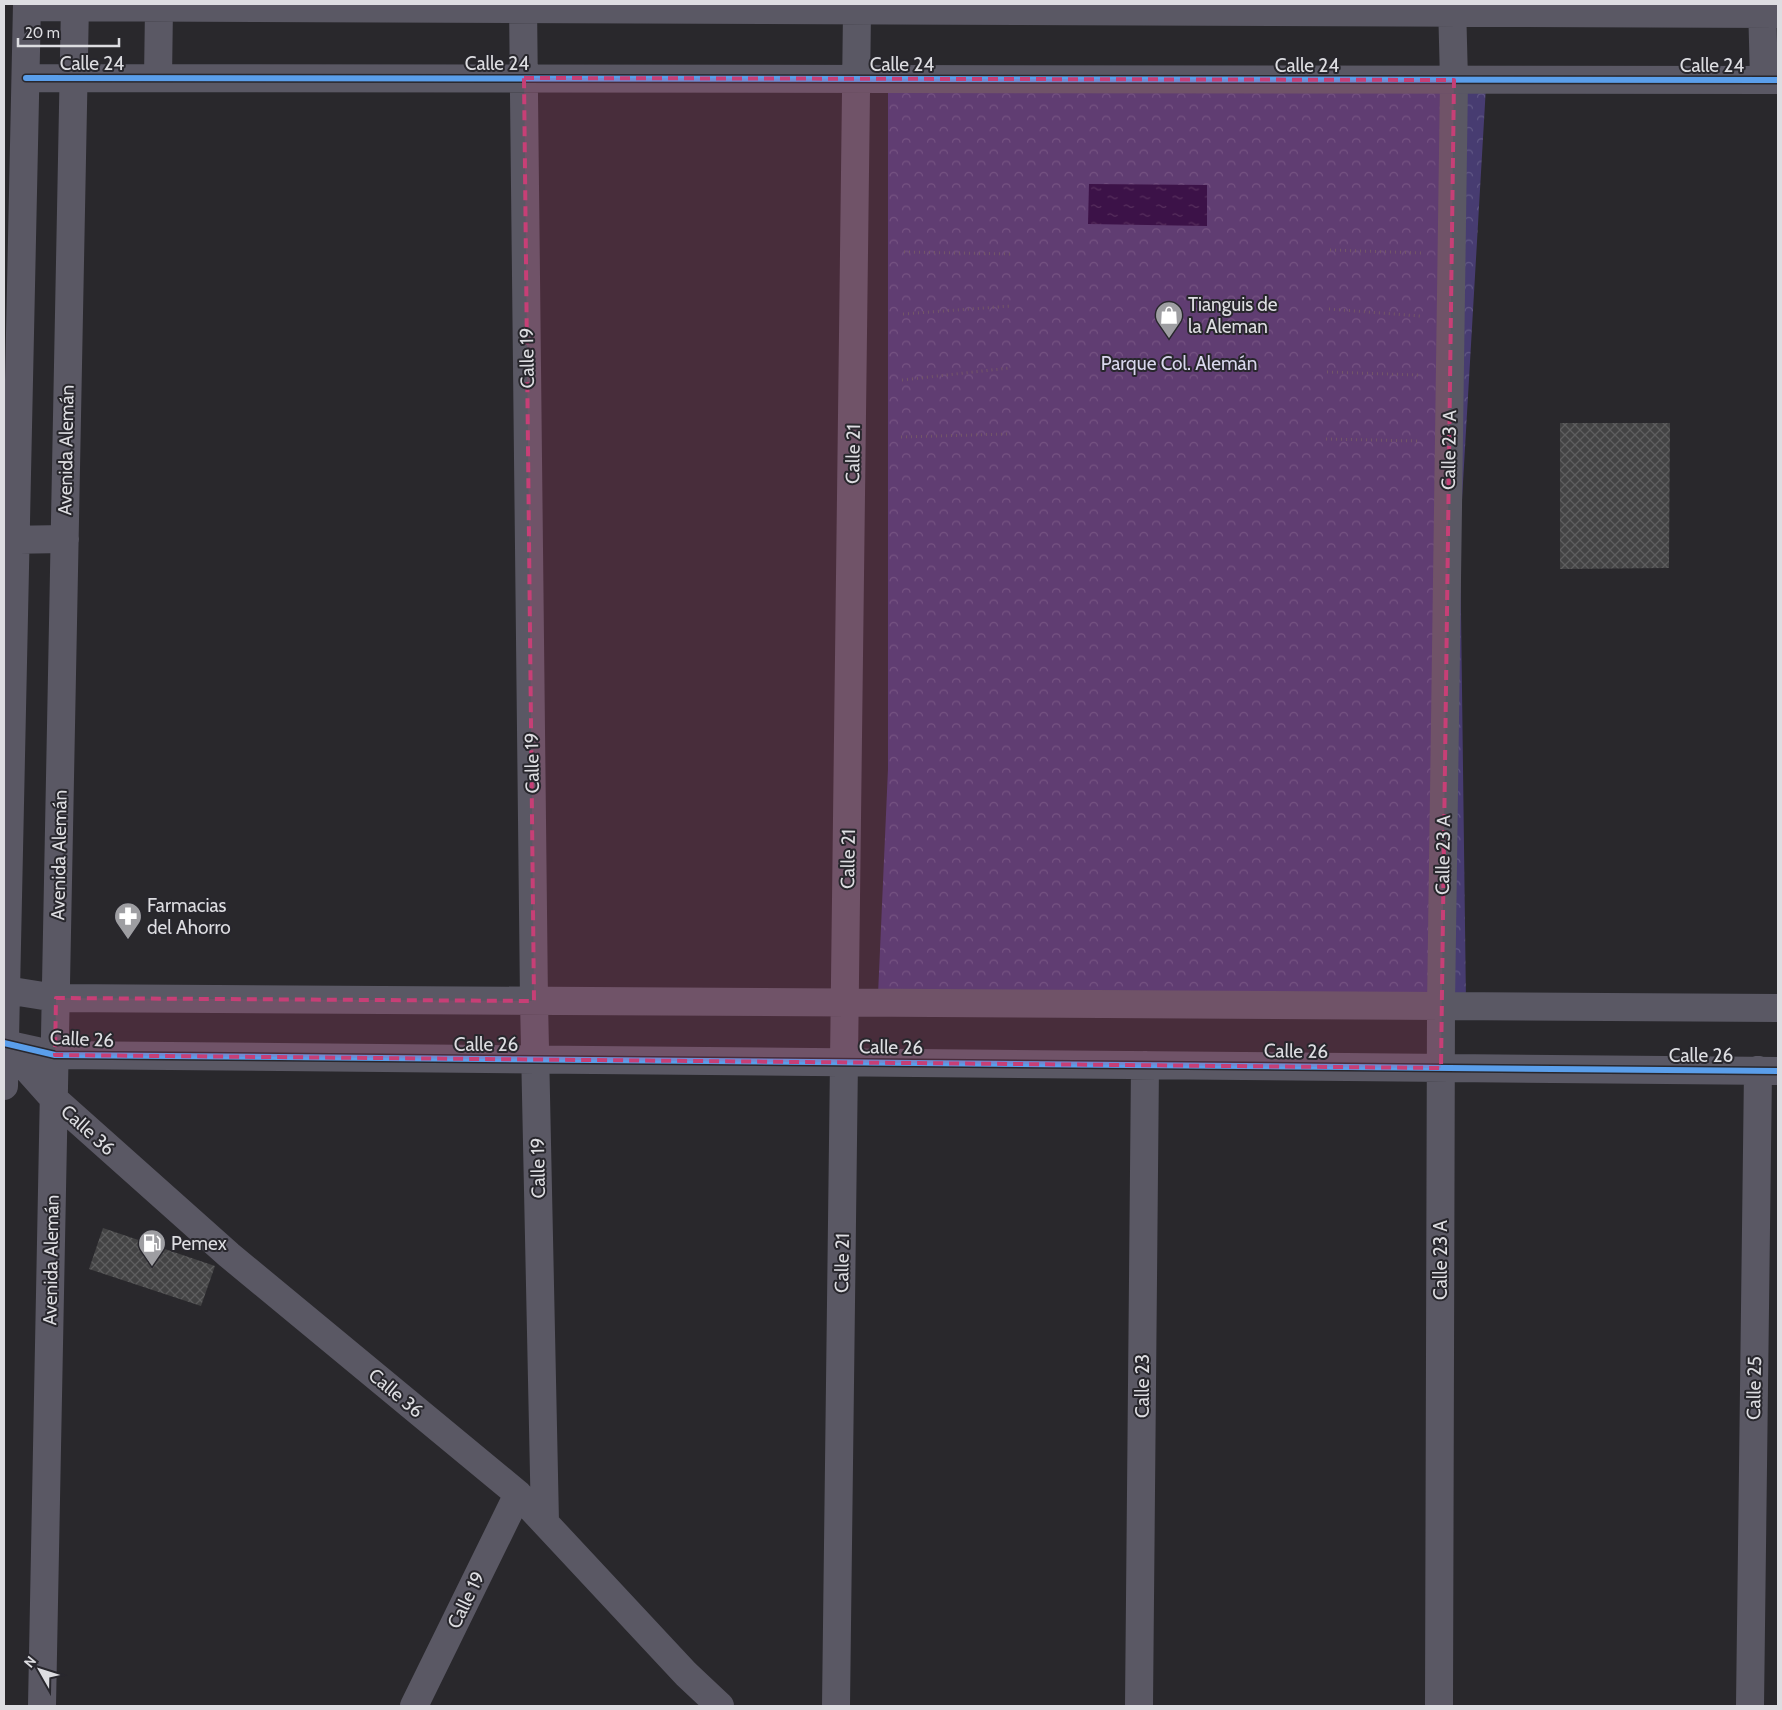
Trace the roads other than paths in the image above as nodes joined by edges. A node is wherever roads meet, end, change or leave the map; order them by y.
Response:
1 (27, 6) edge
2 (75, 6) edge
3 (160, 6) edge
4 (523, 6) edge
5 (801, 7) edge
6 (1130, 8) edge
7 (1452, 9) edge
8 (857, 11) junction
9 (1767, 11) edge
10 (26, 78) junction
11 (74, 78) junction
12 (158, 78) junction
13 (524, 78) junction
14 (857, 79) junction
15 (1454, 80) junction
16 (1771, 80) edge
17 (10, 539) edge
18 (65, 539) junction
19 (6, 892) edge
20 (5, 989) edge
21 (56, 998) junction
22 (534, 1000) junction
23 (846, 1003) junction
24 (1441, 1006) junction
25 (1778, 1008) edge
26 (4, 1043) edge
27 (55, 1055) junction
28 (536, 1059) junction
29 (844, 1062) junction
30 (1145, 1065) junction
31 (1441, 1068) junction
32 (1768, 1070) edge
33 (4, 1086) edge
34 (54, 1099) junction
35 (518, 1494) junction
36 (545, 1522) junction
37 (42, 1706) edge
38 (414, 1706) edge
39 (720, 1706) edge
40 (836, 1706) edge
41 (1140, 1706) edge
42 (1439, 1706) edge
43 (1750, 1706) edge

1 - 2 street
1 - 10 street
2 - 3 street
2 - 11 street, Avenida Alemán
3 - 4 street
3 - 12 street
4 - 5 street
4 - 13 street, Calle 19
5 - 8 street
6 - 7 street
6 - 8 street
7 - 9 street
7 - 15 street, Calle 23 A
8 - 14 street, Calle 21
9 - 16 street
10 - 11 street, Calle 24
10 - 17 street
11 - 12 street, Calle 24
11 - 18 street, Avenida Alemán
12 - 13 street, Calle 24
13 - 14 street, Calle 24
13 - 22 street, Calle 19
14 - 15 street, Calle 24
14 - 23 street, Calle 21
15 - 16 street, Calle 24
15 - 24 street, Calle 23 A
17 - 18 street
17 - 19 street
18 - 21 street, Avenida Alemán
19 - 20 street
20 - 21 street, Calle 26
20 - 26 street
21 - 22 street, Calle 26
21 - 27 street, Avenida Alemán
22 - 23 street, Calle 26
22 - 28 street, Calle 19
23 - 24 street, Calle 26
23 - 29 street, Calle 21
24 - 25 street, Calle 26
24 - 31 street, Calle 23 A
26 - 27 street, Calle 26
26 - 33 street
26 - 34 street, Calle 36
27 - 28 street, Calle 26
27 - 34 street, Avenida Alemán
28 - 29 street, Calle 26
28 - 36 street, Calle 19
29 - 30 street, Calle 26
29 - 40 street, Calle 21
30 - 31 street, Calle 26
30 - 41 street, Calle 23
31 - 32 street, Calle 26
31 - 42 street, Calle 23 A
32 - 43 street, Calle 25
34 - 35 street, Calle 36
34 - 37 street, Avenida Alemán
35 - 36 street, Calle 36
35 - 38 street, Calle 19
36 - 39 street, Calle 36

